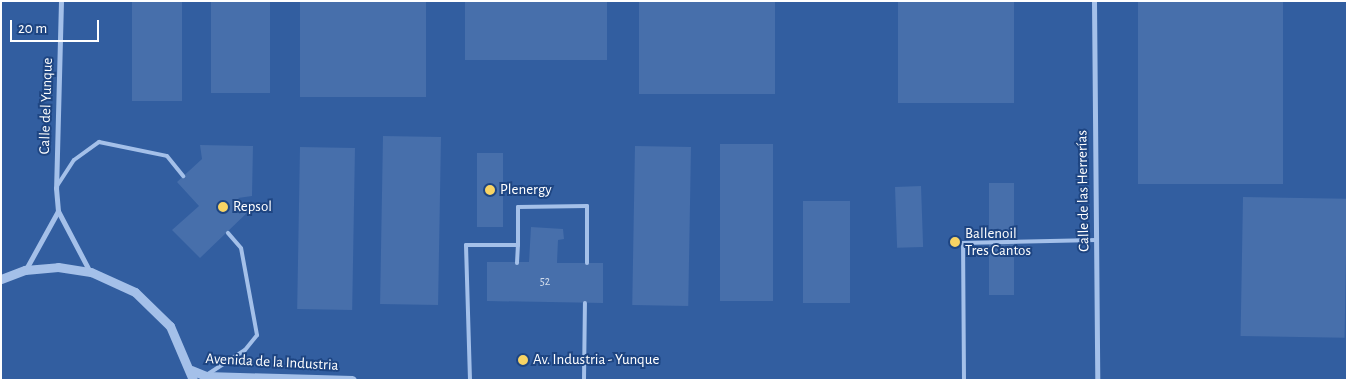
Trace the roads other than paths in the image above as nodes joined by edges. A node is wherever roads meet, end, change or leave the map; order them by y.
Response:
1 (61, 1) edge
2 (1094, 1) edge
3 (183, 176) dead end
4 (56, 188) junction
5 (58, 211) junction
6 (228, 233) dead end
7 (1096, 240) junction
8 (518, 245) junction
9 (518, 263) dead end
10 (587, 263) dead end
11 (25, 270) junction
12 (91, 272) junction
13 (1, 279) edge
14 (585, 303) dead end
15 (191, 370) junction
16 (206, 376) junction
17 (193, 380) edge
18 (352, 380) edge
19 (470, 380) edge
20 (584, 380) edge
21 (964, 380) edge
22 (1097, 380) edge

1 - 4 street, Calle del Yunque
2 - 7 street, Calle de las Herrerías
3 - 4 lane
4 - 5 street, Calle del Yunque
5 - 11 street
5 - 12 street, Calle del Yunque
6 - 16 lane
7 - 21 lane
7 - 22 street, Calle de las Herrerías
8 - 9 lane
8 - 10 lane
8 - 19 lane
11 - 12 street
11 - 13 street
12 - 15 street
14 - 20 lane
15 - 16 street, Avenida de la Industria
15 - 17 street
16 - 18 street, Avenida de la Industria

